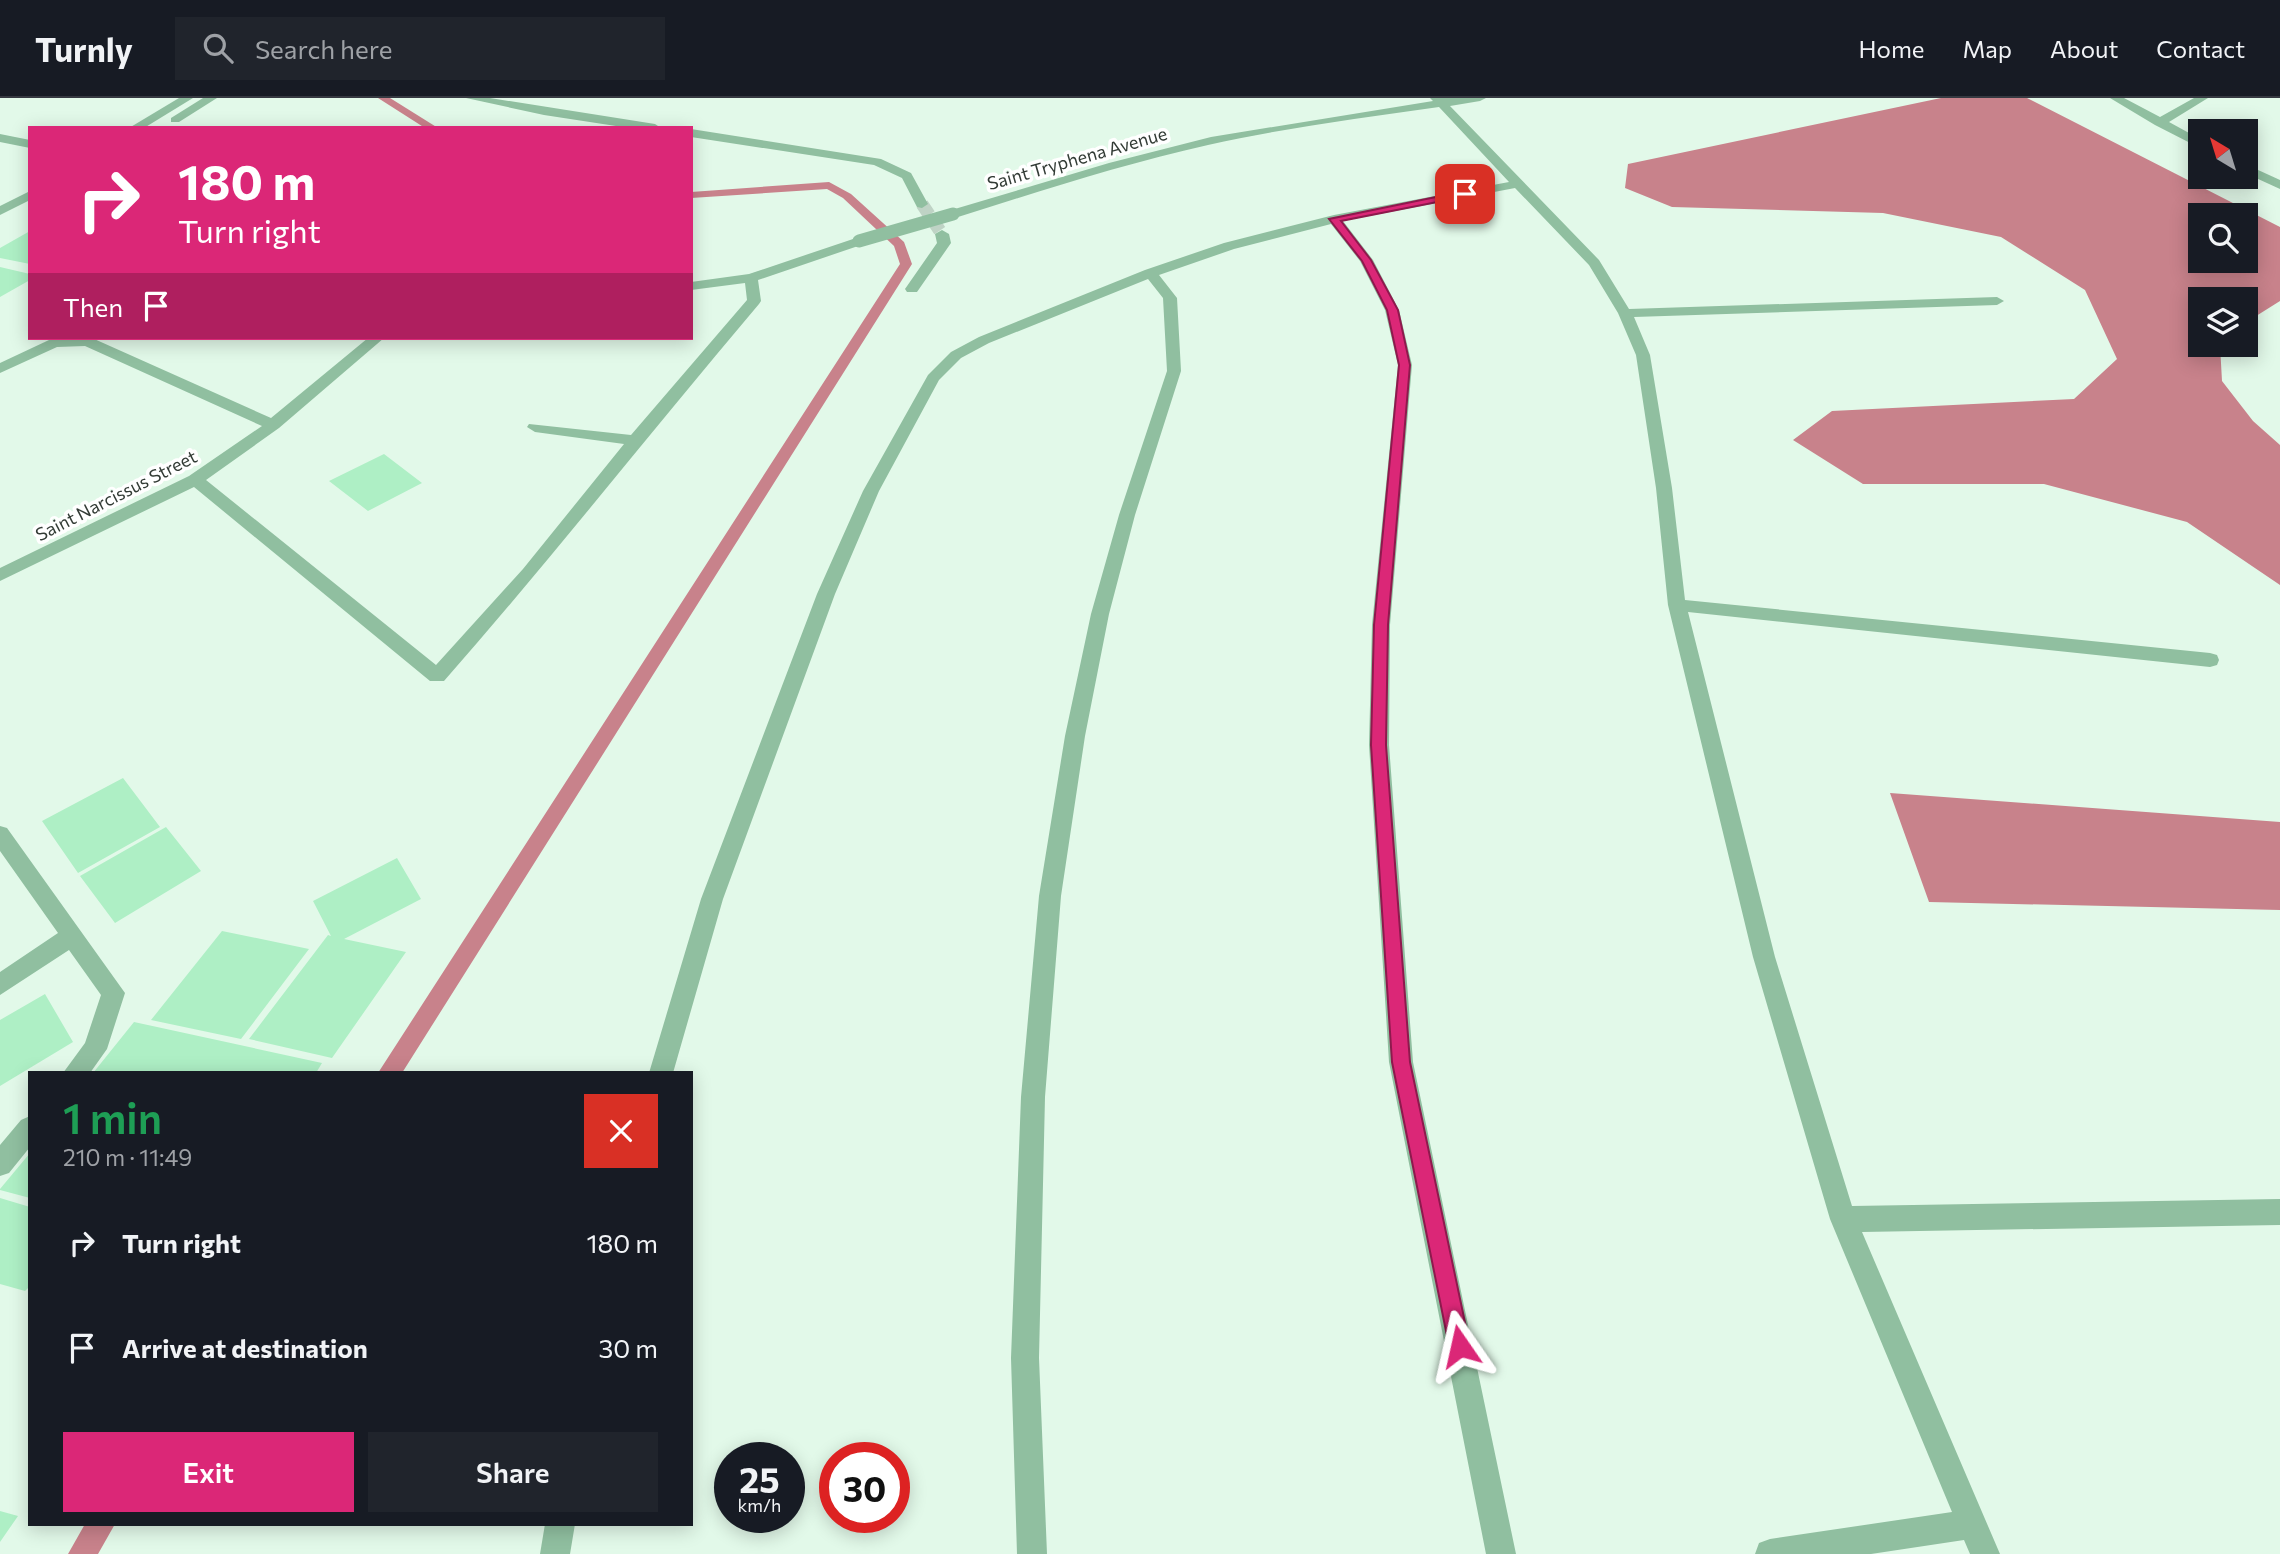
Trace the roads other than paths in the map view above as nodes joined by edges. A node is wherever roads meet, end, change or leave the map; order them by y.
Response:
1 (187, 98) edge
2 (211, 98) edge
3 (472, 98) edge
4 (1480, 98) edge
5 (2116, 98) edge
6 (2202, 98) edge
7 (1439, 101) edge
8 (2159, 123) junction
9 (138, 126) edge
10 (164, 126) edge
11 (641, 126) edge
12 (693, 133) edge
13 (0, 138) edge
14 (2188, 138) edge
15 (28, 144) edge
16 (2258, 174) edge
17 (1517, 184) junction
18 (2280, 185) edge
19 (28, 196) edge
20 (922, 204) tunnel mouth
21 (0, 211) edge
22 (1334, 219) junction
23 (942, 234) dead end
24 (1150, 273) junction
25 (751, 278) junction
26 (693, 286) edge
27 (912, 289) dead end
28 (1997, 301) dead end
29 (1625, 313) junction
30 (375, 340) edge
31 (0, 369) edge
32 (273, 425) junction
33 (535, 427) dead end
34 (635, 440) junction
35 (195, 480) junction
36 (0, 575) edge
37 (1677, 605) junction
38 (2210, 660) dead end
39 (0, 834) edge
40 (73, 935) junction
41 (0, 985) edge
42 (77, 1071) edge
43 (662, 1071) edge
44 (28, 1130) edge
45 (0, 1164) edge
46 (2280, 1212) edge
47 (1843, 1219) junction
48 (1970, 1524) junction
49 (560, 1526) edge
50 (555, 1554) edge
51 (1032, 1554) edge
52 (1501, 1554) edge
53 (1770, 1554) edge
54 (1985, 1554) edge

1 - 9 street
2 - 10 street
3 - 11 street
4 - 7 street, Saint Tryphena Avenue
5 - 8 street
6 - 8 street
7 - 17 street
7 - 25 street, Saint Tryphena Avenue, bridge
8 - 14 street
12 - 20 street
13 - 15 street
16 - 18 street
17 - 22 street
17 - 29 street
19 - 21 street
22 - 24 street
22 - 52 street
23 - 27 street
24 - 43 street
24 - 51 street
25 - 26 street, Saint Tryphena Avenue
25 - 34 street
28 - 29 street
29 - 37 street
30 - 32 street, Saint Narcissus Street
31 - 32 street
32 - 35 street, Saint Narcissus Street
33 - 34 street
34 - 35 street
35 - 36 street, Saint Narcissus Street
37 - 38 street
37 - 47 street
39 - 40 street
40 - 41 street
40 - 42 street
44 - 45 street
46 - 47 street
47 - 48 street
48 - 53 street
48 - 54 street
49 - 50 street

